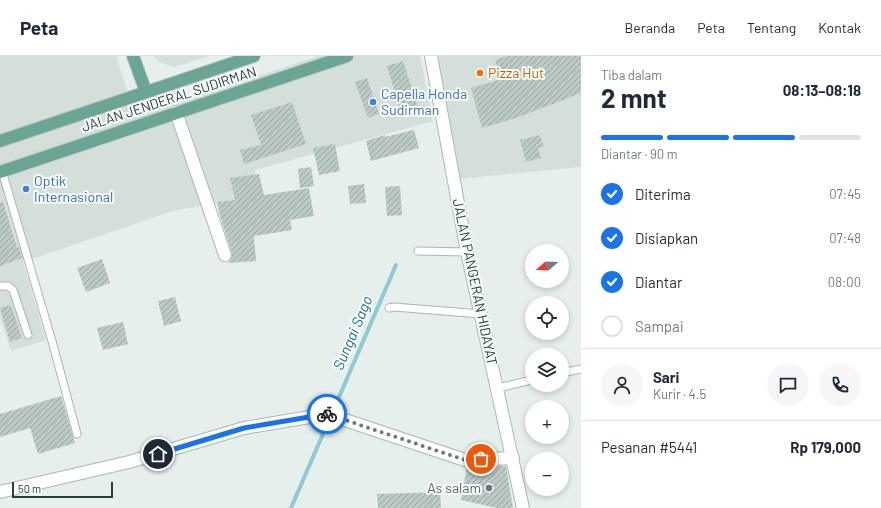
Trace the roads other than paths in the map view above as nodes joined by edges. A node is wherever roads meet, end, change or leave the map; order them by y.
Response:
1 (133, 56) edge
2 (254, 56) edge
3 (347, 56) edge
4 (431, 56) edge
5 (146, 92) junction
6 (176, 112) junction
7 (0, 141) edge
8 (1, 172) edge
9 (418, 252) dead end
10 (467, 252) junction
11 (225, 255) dead end
12 (0, 286) edge
13 (390, 308) dead end
14 (481, 314) junction
15 (28, 335) dead end
16 (581, 369) edge
17 (569, 372) edge
18 (525, 382) edge
19 (498, 388) junction
20 (77, 434) dead end
21 (513, 458) junction
22 (0, 492) edge
23 (523, 508) edge

1 - 5 main road
2 - 5 main road, JALAN JENDERAL SUDIRMAN
3 - 6 main road, JALAN JENDERAL SUDIRMAN
4 - 10 street, JALAN PANGERAN HIDAYAT
5 - 7 main road, JALAN JENDERAL SUDIRMAN
6 - 8 main road, JALAN JENDERAL SUDIRMAN
6 - 11 street
8 - 20 lane
9 - 10 lane
10 - 14 street, JALAN PANGERAN HIDAYAT
12 - 15 lane
13 - 14 lane
14 - 19 street, JALAN PANGERAN HIDAYAT
16 - 17 lane
18 - 19 lane
19 - 21 street, JALAN PANGERAN HIDAYAT
21 - 22 street
21 - 23 street, JALAN PANGERAN HIDAYAT

